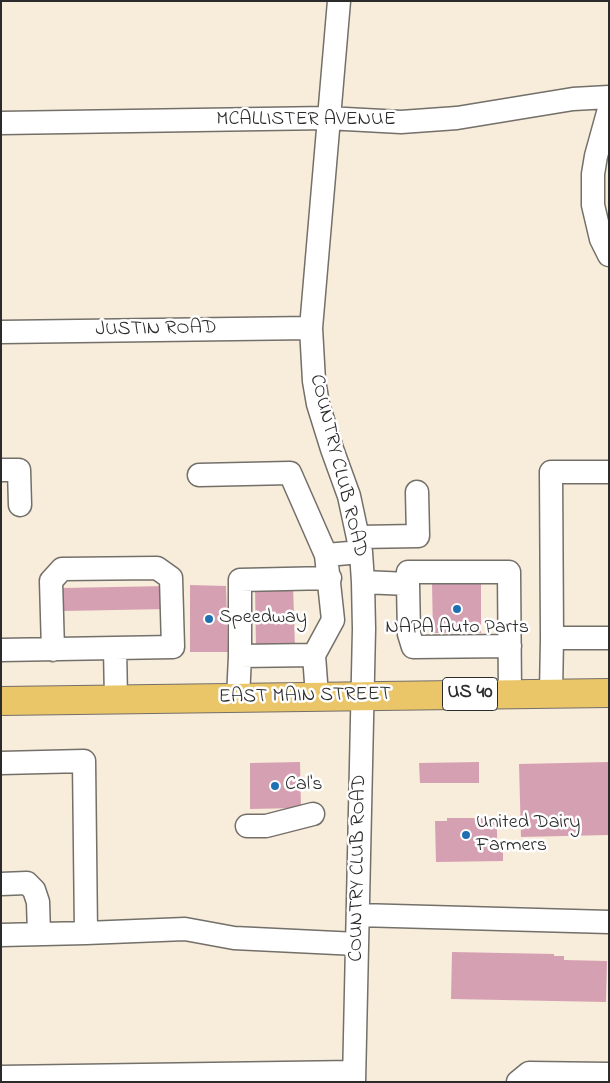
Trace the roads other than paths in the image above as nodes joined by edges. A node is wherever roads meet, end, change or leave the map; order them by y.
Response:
1 (339, 1) edge
2 (609, 97) edge
3 (609, 108) edge
4 (327, 118) junction
5 (1, 123) edge
6 (609, 255) edge
7 (311, 328) junction
8 (1, 332) edge
9 (1, 470) edge
10 (609, 472) edge
11 (199, 475) dead end
12 (417, 492) dead end
13 (20, 505) dead end
14 (359, 545) junction
15 (326, 555) junction
16 (330, 578) junction
17 (363, 582) junction
18 (408, 584) junction
19 (364, 619) junction
20 (333, 620) junction
21 (552, 638) junction
22 (609, 638) edge
23 (510, 646) junction
24 (115, 648) junction
25 (1, 650) edge
26 (53, 650) junction
27 (314, 655) junction
28 (240, 656) junction
29 (609, 692) edge
30 (551, 693) junction
31 (510, 694) junction
32 (317, 696) junction
33 (363, 696) junction
34 (238, 698) junction
35 (116, 699) junction
36 (1, 701) edge
37 (1, 763) edge
38 (313, 814) dead end
39 (247, 826) dead end
40 (1, 884) edge
41 (358, 916) junction
42 (609, 922) edge
43 (86, 932) junction
44 (39, 934) junction
45 (1, 935) edge
46 (357, 944) junction
47 (609, 1074) edge
48 (1, 1077) edge
49 (208, 1077) edge
50 (354, 1077) edge
51 (518, 1081) edge

1 - 4 street, COUNTRY CLUB ROAD
2 - 4 street, MCALLISTER AVENUE
3 - 6 street
4 - 5 street, MCALLISTER AVENUE
4 - 7 street, COUNTRY CLUB ROAD
7 - 8 street, JUSTIN ROAD
7 - 14 street, COUNTRY CLUB ROAD
9 - 13 street
10 - 21 street
11 - 15 street
12 - 14 street
14 - 15 street
14 - 17 street, COUNTRY CLUB ROAD
15 - 16 street
16 - 20 street
16 - 28 street
17 - 18 street
17 - 19 street, COUNTRY CLUB ROAD
18 - 23 street
18 - 23 street
19 - 20 street
19 - 33 street, COUNTRY CLUB ROAD
20 - 27 street
21 - 22 street
21 - 30 street
23 - 31 street
24 - 26 street
24 - 26 street
24 - 35 street
25 - 26 street
27 - 28 street
27 - 32 street
28 - 34 street
29 - 30 main road, EAST MAIN STREET / US 40
30 - 31 main road, EAST MAIN STREET / US 40
31 - 33 main road, EAST MAIN STREET / US 40
32 - 33 main road, EAST MAIN STREET / US 40
32 - 34 main road, EAST MAIN STREET / US 40
33 - 41 street, COUNTRY CLUB ROAD
34 - 35 main road, EAST MAIN STREET / US 40
35 - 36 main road, EAST MAIN STREET / US 40
37 - 43 street
38 - 39 street
40 - 44 street
41 - 42 street
41 - 46 street, COUNTRY CLUB ROAD
43 - 44 street
43 - 46 street
44 - 45 street
46 - 50 street, COUNTRY CLUB ROAD
47 - 51 street
48 - 49 street
49 - 50 street

